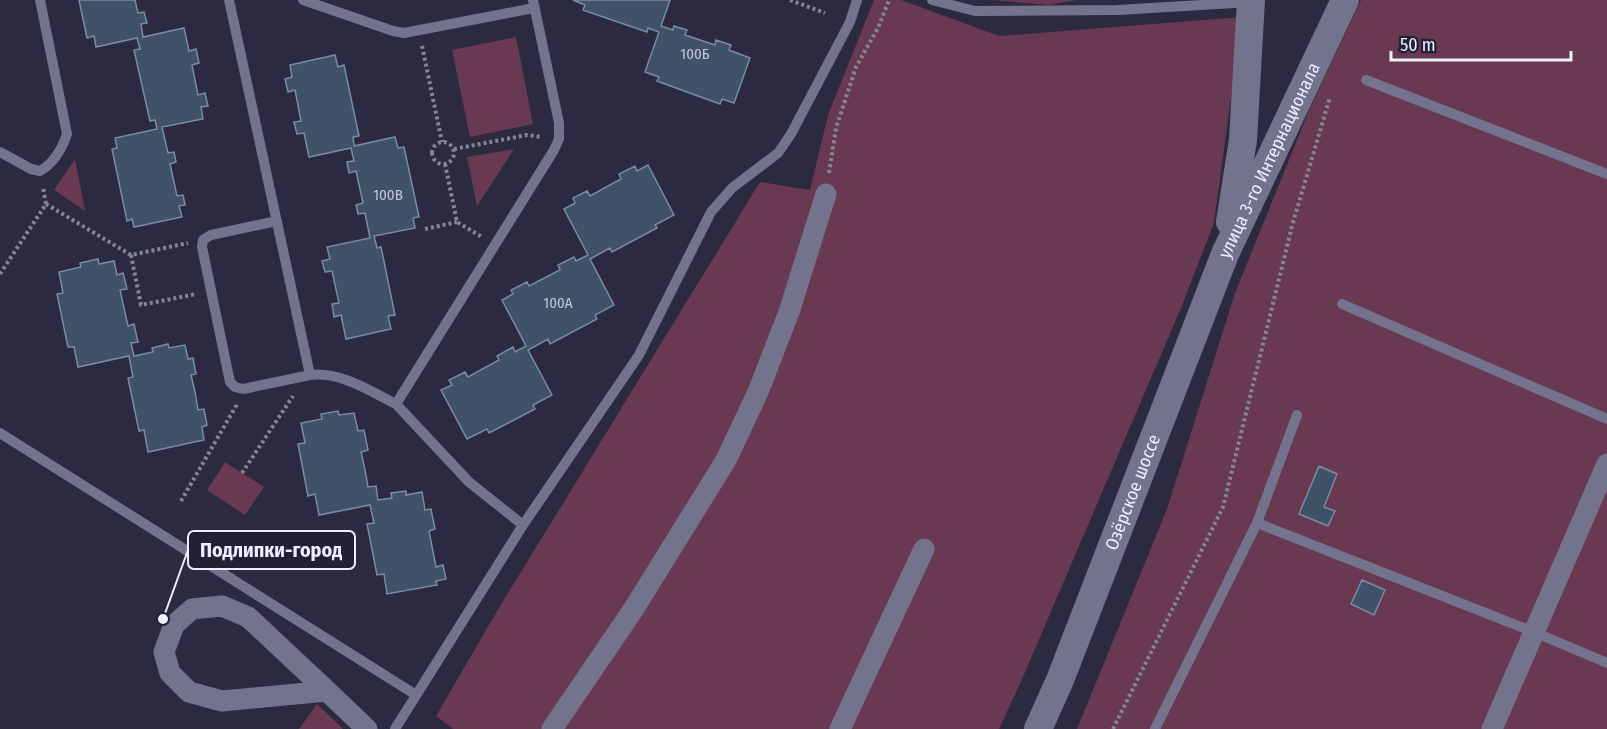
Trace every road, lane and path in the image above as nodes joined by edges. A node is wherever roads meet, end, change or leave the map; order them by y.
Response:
1 (40, 0) edge
2 (229, 0) edge
3 (303, 0) edge
4 (790, 0) edge
5 (857, 0) edge
6 (889, 0) edge
7 (932, 0) edge
8 (1345, 0) edge
9 (1251, 1) edge
10 (533, 4) edge
11 (825, 12) dead end
12 (419, 32) junction
13 (1365, 80) dead end
14 (1331, 96) dead end
15 (560, 139) junction
16 (442, 142) junction
17 (454, 149) junction
18 (0, 152) edge
19 (446, 164) junction
20 (40, 171) junction
21 (1607, 174) edge
22 (826, 194) joint
23 (46, 204) junction
24 (277, 221) junction
25 (458, 222) junction
26 (425, 229) dead end
27 (203, 240) junction
28 (495, 246) junction
29 (1225, 254) junction
30 (131, 255) junction
31 (0, 274) edge
32 (211, 291) junction
33 (1342, 304) dead end
34 (310, 375) junction
35 (235, 387) junction
36 (294, 393) dead end
37 (396, 404) junction
38 (1297, 415) dead end
39 (1607, 419) edge
40 (0, 433) edge
41 (1607, 464) edge
42 (242, 473) dead end
43 (181, 501) dead end
44 (1257, 523) junction
45 (523, 525) junction
46 (924, 549) dead end
47 (1534, 632) junction
48 (1607, 663) edge
49 (327, 691) junction
50 (416, 695) junction
51 (367, 729) edge
52 (395, 729) edge
53 (552, 729) edge
54 (840, 729) edge
55 (1038, 729) edge
56 (1113, 729) edge
57 (1155, 729) edge
58 (1492, 729) edge

1 - 20 lane
2 - 24 lane
3 - 12 lane
4 - 11 path
5 - 45 lane
6 - 22 path
7 - 9 lane
8 - 29 main road, улица 3-го Интернационала
9 - 29 main road, улица 3-го Интернационала
10 - 12 lane
10 - 15 lane
12 - 16 path
13 - 21 lane
14 - 56 path
15 - 17 path
15 - 28 lane
16 - 17 path
16 - 19 path
17 - 19 path
18 - 20 lane
19 - 25 path
20 - 23 path
22 - 53 street
23 - 30 path
23 - 31 path
24 - 27 lane
24 - 34 lane
25 - 26 path
25 - 28 path
27 - 30 path
27 - 32 lane
28 - 37 lane
29 - 55 main road, Озёрское шоссе
30 - 32 path
32 - 35 lane
33 - 39 lane
34 - 35 lane
34 - 37 lane
35 - 43 path
36 - 42 path
37 - 45 lane
38 - 44 lane
40 - 50 lane
41 - 47 street
44 - 47 lane
44 - 57 lane
45 - 50 lane
46 - 54 street
47 - 48 lane
47 - 58 street
49 - 49 street
49 - 51 street
50 - 52 lane

